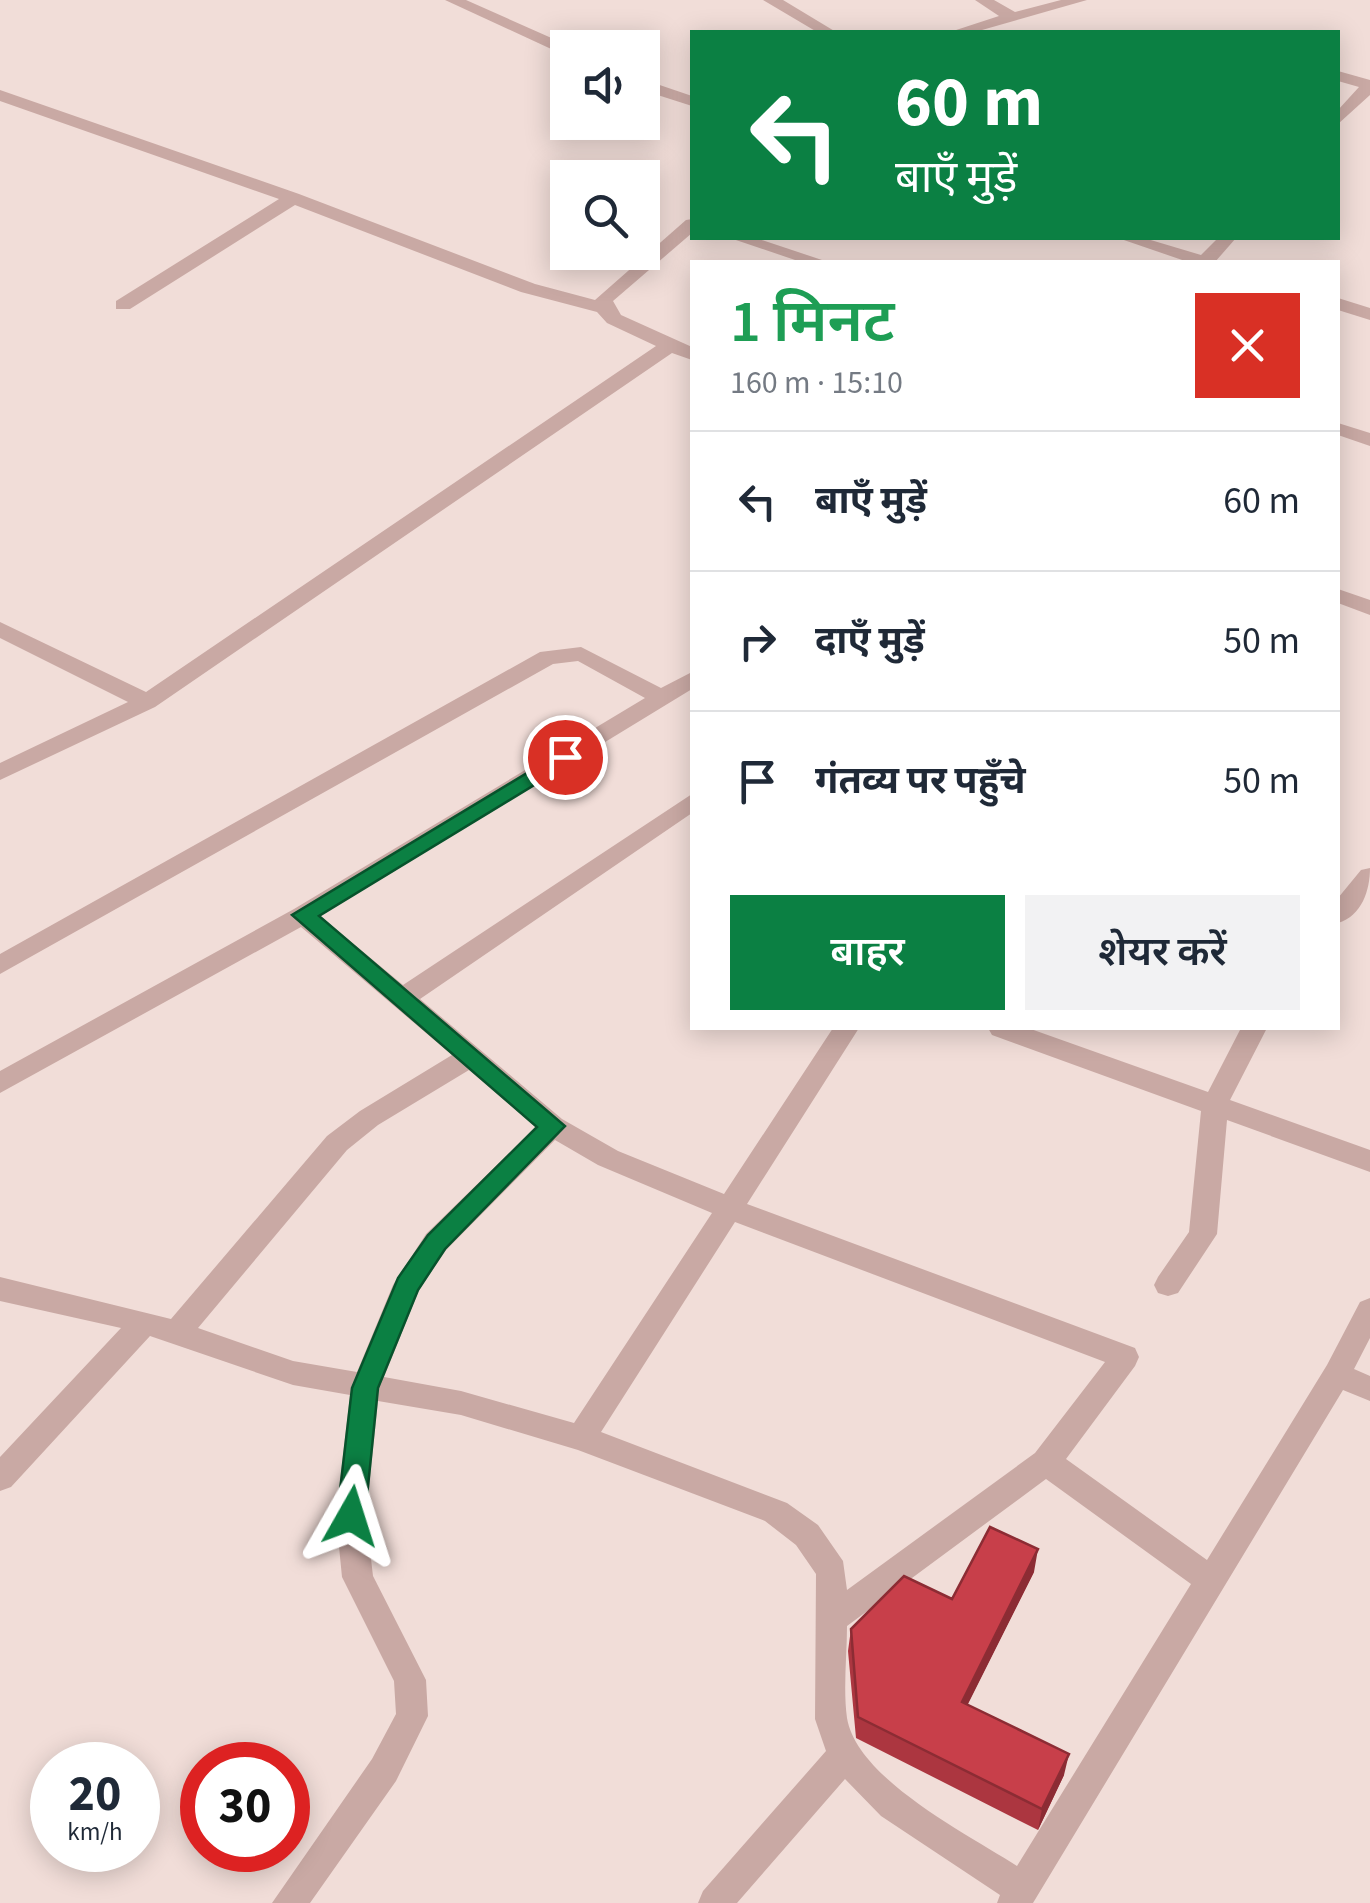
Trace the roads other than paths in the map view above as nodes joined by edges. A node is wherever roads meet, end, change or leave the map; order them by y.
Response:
1 (453, 0) edge
2 (770, 0) edge
3 (983, 0) edge
4 (1078, 0) edge
5 (1014, 18) junction
6 (824, 30) edge
7 (966, 30) edge
8 (550, 43) edge
9 (1340, 77) edge
10 (1370, 85) edge
11 (660, 90) edge
12 (0, 96) edge
13 (690, 100) edge
14 (1340, 117) edge
15 (293, 198) junction
16 (690, 226) edge
17 (746, 240) edge
18 (1134, 240) edge
19 (1226, 240) edge
20 (812, 260) edge
21 (1198, 260) edge
22 (1207, 260) edge
23 (1340, 305) edge
24 (124, 306) dead end
25 (604, 308) junction
26 (1370, 314) edge
27 (670, 344) junction
28 (690, 353) edge
29 (1340, 430) edge
30 (1370, 440) edge
31 (1340, 597) edge
32 (1370, 608) edge
33 (0, 630) edge
34 (690, 680) edge
35 (663, 698) junction
36 (147, 702) junction
37 (0, 772) edge
38 (690, 803) edge
39 (1370, 876) edge
40 (1340, 912) edge
41 (303, 915) junction
42 (0, 965) edge
43 (402, 999) junction
44 (845, 1030) edge
45 (1007, 1030) edge
46 (1253, 1030) edge
47 (469, 1057) junction
48 (0, 1083) edge
49 (1215, 1104) junction
50 (553, 1126) junction
51 (1370, 1161) edge
52 (728, 1208) junction
53 (1168, 1285) dead end
54 (0, 1289) edge
55 (1370, 1310) edge
56 (145, 1322) junction
57 (177, 1333) junction
58 (1336, 1374) junction
59 (365, 1388) junction
60 (1370, 1389) edge
61 (581, 1438) junction
62 (1046, 1462) junction
63 (0, 1478) edge
64 (1210, 1580) junction
65 (832, 1619) junction
66 (844, 1755) junction
67 (1018, 1896) edge
68 (289, 1903) edge
69 (714, 1903) edge

1 - 8 street
2 - 6 street
3 - 5 street
4 - 5 street
5 - 7 street
9 - 10 street
10 - 14 street
11 - 13 street
12 - 15 street
15 - 24 street
15 - 25 street
16 - 25 street
17 - 20 street
18 - 21 street
19 - 22 street
23 - 26 street
25 - 27 street
27 - 28 street
27 - 36 street
29 - 30 street
31 - 32 street
33 - 36 street
34 - 35 street
35 - 41 street
35 - 42 street
36 - 37 street
38 - 43 street
39 - 40 street
41 - 43 street
41 - 48 street
43 - 47 street
44 - 52 street
45 - 49 street
46 - 49 street
47 - 50 street
47 - 57 street
49 - 51 street
49 - 53 street
50 - 52 street
50 - 59 street
52 - 61 street
52 - 62 street
54 - 56 street
55 - 58 street
56 - 57 street
56 - 63 street
57 - 59 street
58 - 60 street
58 - 64 street
59 - 61 street
59 - 68 street
61 - 65 street
62 - 64 street
62 - 65 street
64 - 67 street
65 - 66 street
66 - 67 street
66 - 69 street

